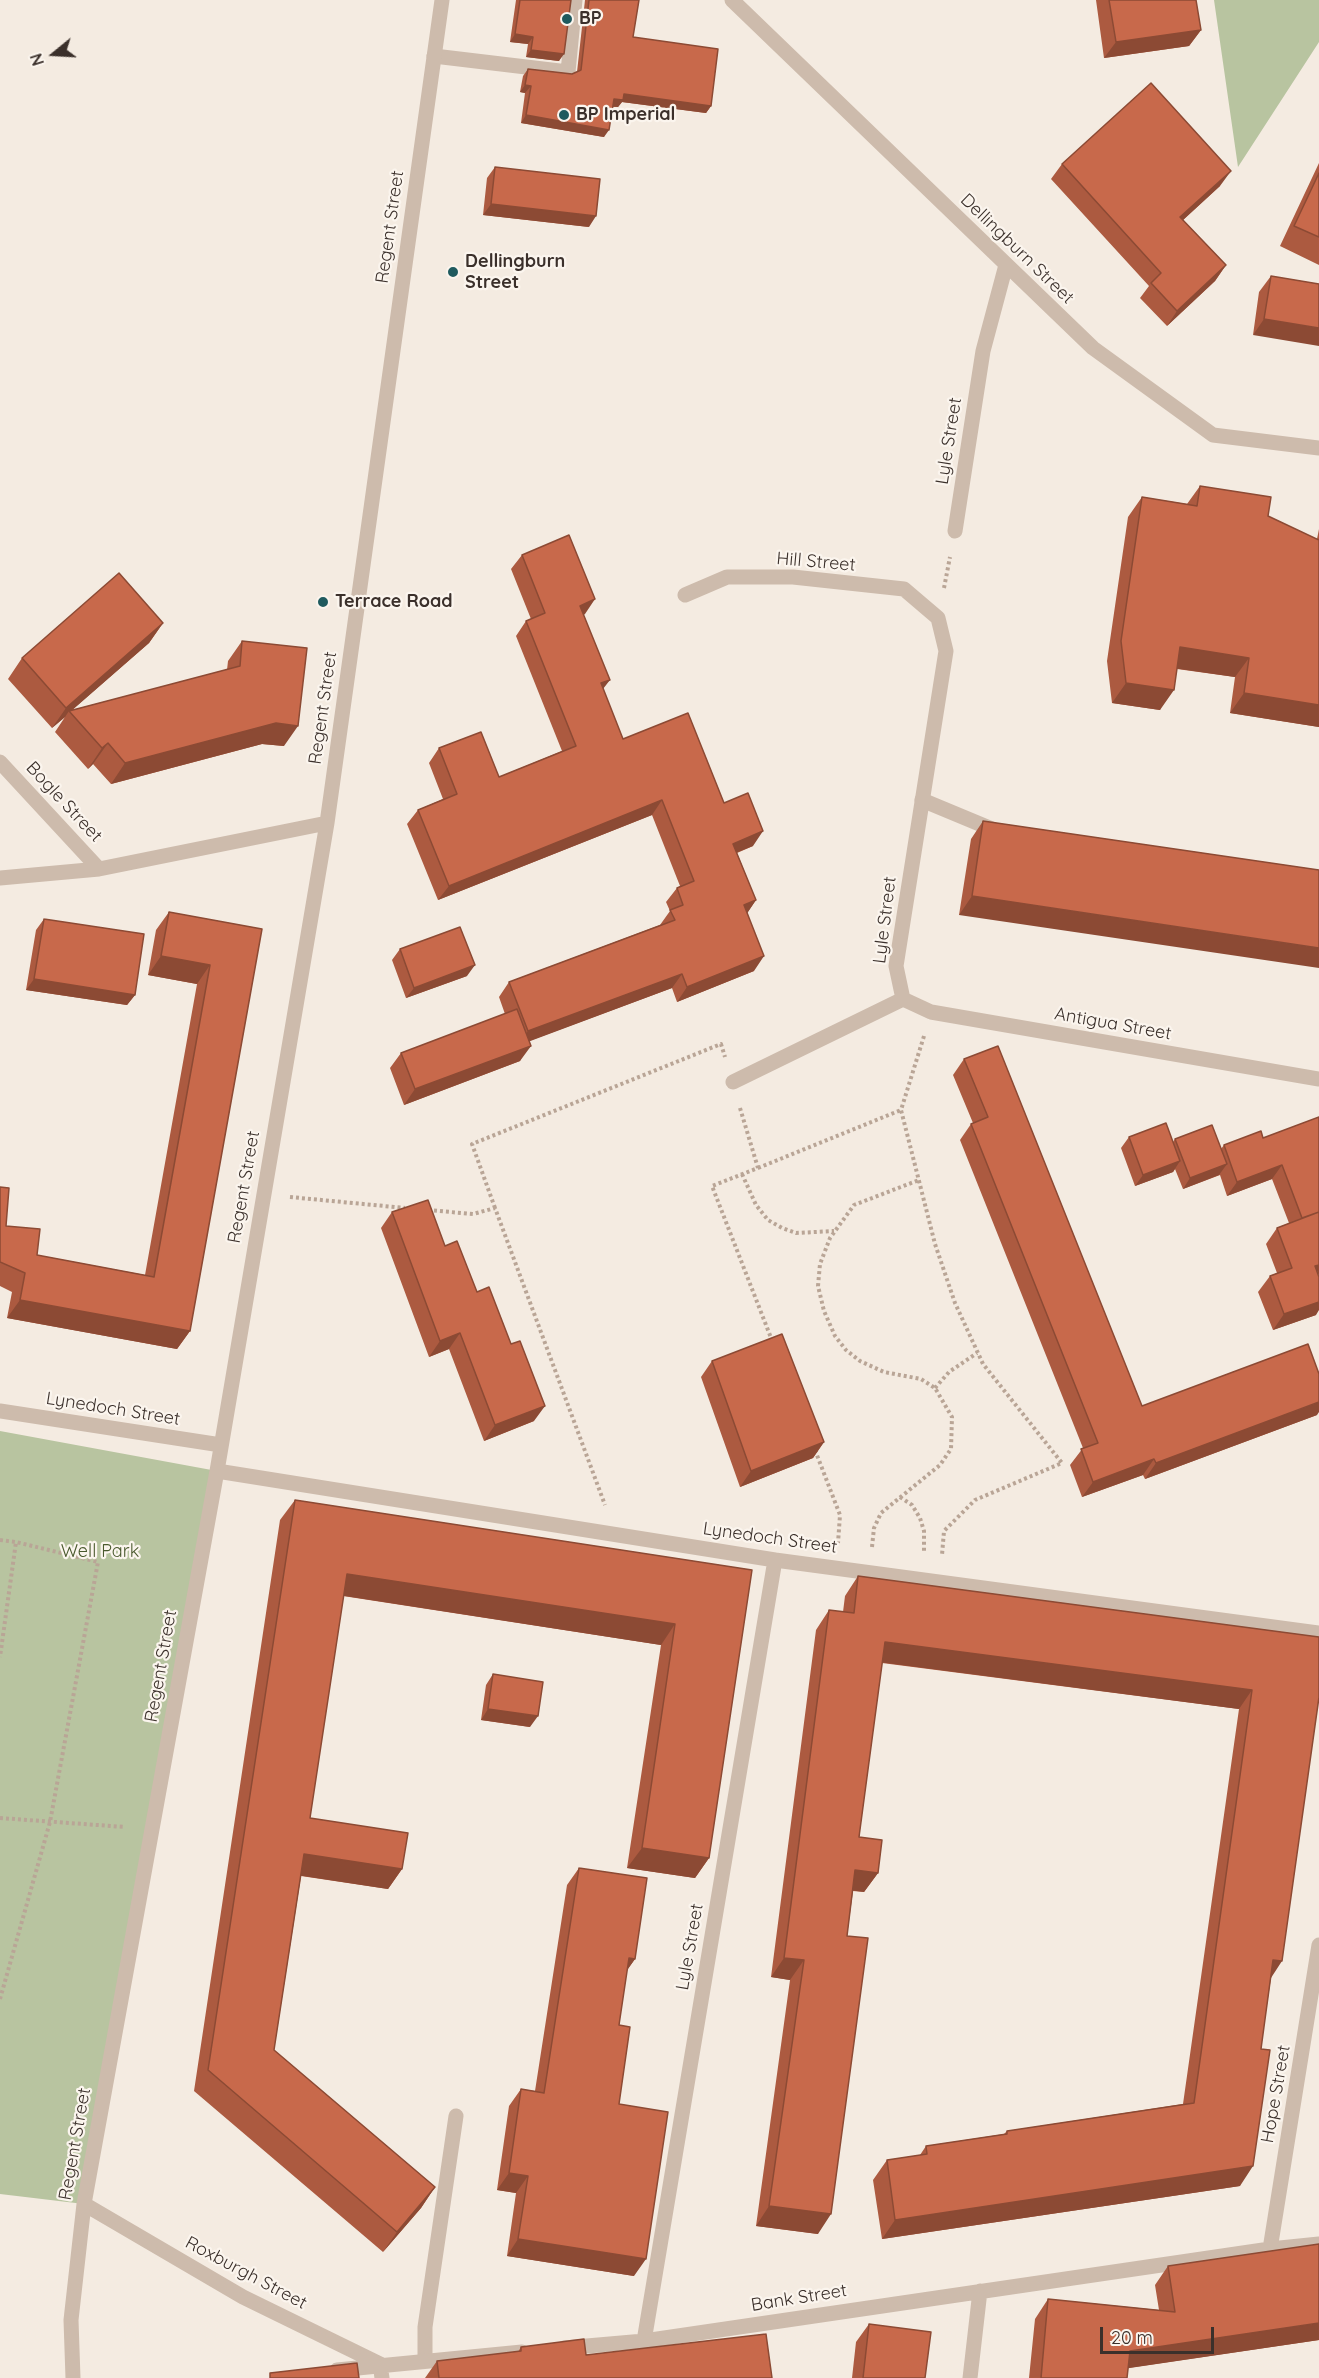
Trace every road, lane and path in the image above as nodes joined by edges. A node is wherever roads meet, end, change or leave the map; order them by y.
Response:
1 (442, 0) edge
2 (575, 0) edge
3 (732, 0) edge
4 (434, 56) junction
5 (1006, 265) junction
6 (1319, 448) edge
7 (955, 531) joint
8 (685, 595) dead end
9 (938, 618) junction
10 (0, 762) edge
11 (922, 800) junction
12 (327, 823) junction
13 (1013, 834) edge
14 (99, 869) junction
15 (0, 878) edge
16 (903, 999) junction
17 (931, 1012) junction
18 (1319, 1079) edge
19 (733, 1082) junction
20 (901, 1110) junction
21 (758, 1168) junction
22 (742, 1174) junction
23 (919, 1180) junction
24 (263, 1195) junction
25 (495, 1208) junction
26 (414, 1209) edge
27 (426, 1210) edge
28 (835, 1231) junction
29 (776, 1350) edge
30 (978, 1353) junction
31 (934, 1389) junction
32 (0, 1411) edge
33 (221, 1445) junction
34 (814, 1449) edge
35 (217, 1471) junction
36 (900, 1497) junction
37 (616, 1534) junction
38 (0, 1540) edge
39 (16, 1542) junction
40 (775, 1560) junction
41 (837, 1568) junction
42 (870, 1570) junction
43 (922, 1578) junction
44 (940, 1580) junction
45 (1319, 1633) edge
46 (0, 1657) edge
47 (0, 1818) edge
48 (50, 1822) junction
49 (151, 1828) junction
50 (1319, 1946) edge
51 (0, 1999) edge
52 (456, 2116) dead end
53 (84, 2204) junction
54 (1319, 2244) edge
55 (1270, 2249) junction
56 (980, 2290) junction
57 (644, 2341) junction
58 (425, 2360) junction
59 (381, 2371) edge
60 (326, 2372) edge
61 (73, 2378) edge
62 (970, 2378) edge

1 - 4 street, Regent Street
2 - 4 street
3 - 5 street, Dellingburn Street
4 - 12 street, Regent Street
5 - 6 street, Dellingburn Street
5 - 7 street, Lyle Street
7 - 9 path
8 - 9 street, Hill Street
9 - 11 street, Lyle Street
10 - 14 street, Bogle Street
11 - 13 street
11 - 16 street, Lyle Street
12 - 14 street
12 - 24 street, Regent Street
14 - 15 street
16 - 17 street, Antigua Street
16 - 19 street
17 - 18 street, Antigua Street
17 - 20 path
19 - 21 path
19 - 25 path
20 - 21 path
20 - 23 path
21 - 22 path
22 - 28 path
22 - 29 path
23 - 28 path
23 - 30 path
24 - 26 path
24 - 33 street, Regent Street
25 - 27 path
25 - 37 path
28 - 31 path
30 - 31 path
30 - 44 path
31 - 36 path
32 - 33 street, Lynedoch Street
33 - 35 street, Regent Street
34 - 41 path
35 - 37 street, Lynedoch Street
35 - 49 street, Regent Street
36 - 42 path
36 - 43 path
37 - 40 street, Lynedoch Street
38 - 39 path
39 - 46 path
39 - 48 path
40 - 41 street, Lynedoch Street
40 - 57 street, Lyle Street
41 - 42 street, Lynedoch Street
42 - 43 street, Lynedoch Street
43 - 44 street, Lynedoch Street
44 - 45 street, Lynedoch Street
47 - 48 path
48 - 49 path
48 - 51 path
49 - 53 street, Regent Street
50 - 55 street, Hope Street
52 - 58 street
53 - 59 street, Roxburgh Street
53 - 61 street, Regent Street
54 - 55 street, Bank Street
55 - 56 street, Bank Street
56 - 57 street, Bank Street
56 - 62 street
57 - 58 street, Bank Street
58 - 59 street, Bank Street
59 - 60 street, Bank Street

